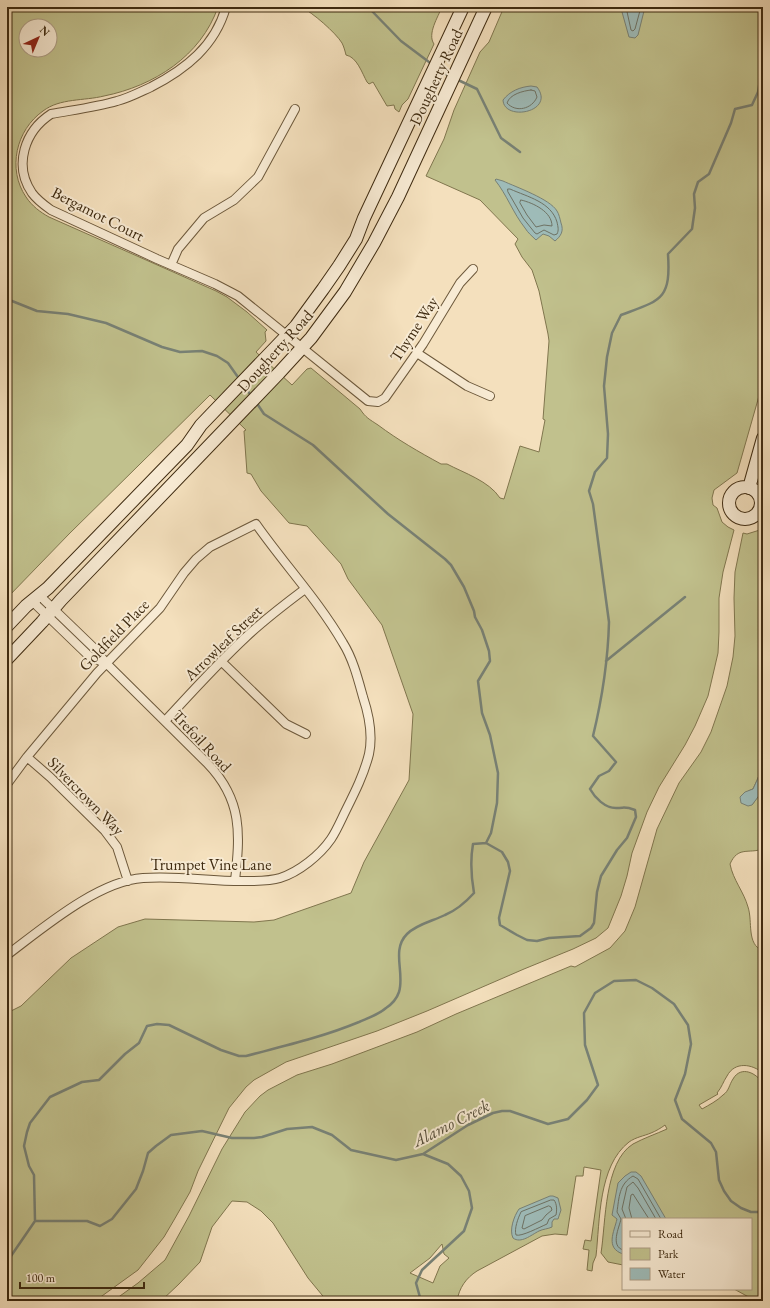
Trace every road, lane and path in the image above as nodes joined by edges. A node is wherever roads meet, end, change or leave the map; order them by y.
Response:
1 (226, 7) edge
2 (463, 7) edge
3 (486, 7) edge
4 (295, 109) dead end
5 (171, 265) junction
6 (473, 269) dead end
7 (286, 335) junction
8 (302, 347) junction
9 (417, 353) junction
10 (490, 396) dead end
11 (378, 402) joint
12 (763, 438) edge
13 (749, 488) junction
14 (762, 508) edge
15 (256, 524) joint
16 (305, 589) junction
17 (36, 598) junction
18 (51, 612) junction
19 (7, 626) edge
20 (7, 659) edge
21 (221, 661) junction
22 (106, 663) junction
23 (165, 721) junction
24 (306, 734) dead end
25 (27, 757) junction
26 (7, 784) edge
27 (128, 881) junction
28 (234, 882) junction
29 (7, 955) edge

1 - 5 street, Bergamot Court
2 - 7 main road, Dougherty Road
3 - 8 main road, Dougherty Road
4 - 5 street
5 - 7 street, Bergamot Court
6 - 9 street, Thyme Way
7 - 8 street, Bergamot Court
7 - 17 main road, Dougherty Road
8 - 11 street, Bergamot Court
8 - 18 main road, Dougherty Road
9 - 10 street
9 - 11 street, Thyme Way
12 - 13 main road
13 - 14 main road
13 - 14 main road
15 - 16 street, Trumpet Vine Lane
15 - 22 street, Goldfield Place
16 - 21 street, Arrowleaf Street
16 - 28 street, Trumpet Vine Lane
17 - 18 street, Trefoil Road
17 - 19 main road, Dougherty Road
18 - 20 main road, Dougherty Road
18 - 22 street, Trefoil Road
21 - 23 street, Arrowleaf Street
21 - 24 street
22 - 23 street, Trefoil Road
22 - 25 street, Goldfield Place
23 - 28 street, Trefoil Road
25 - 26 street, Goldfield Place
25 - 27 street, Silvercrown Way
27 - 28 street, Trumpet Vine Lane
27 - 29 street, Trumpet Vine Lane

